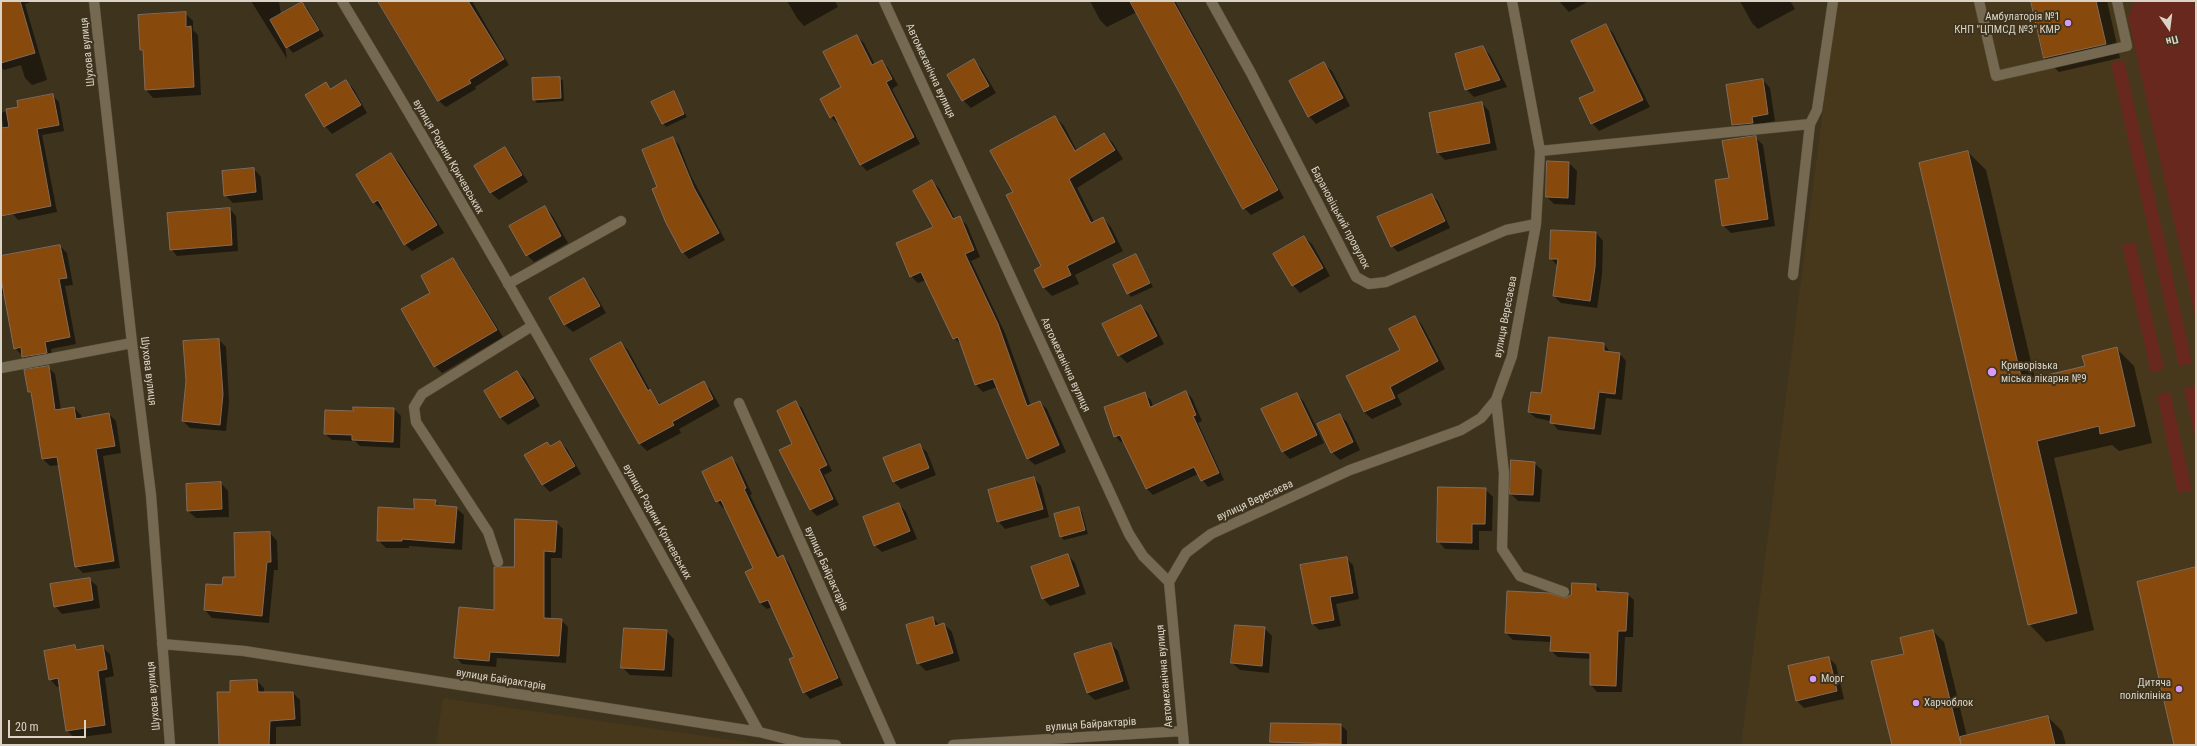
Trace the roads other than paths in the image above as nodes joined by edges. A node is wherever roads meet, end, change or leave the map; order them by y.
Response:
1 (94, 1) edge
2 (342, 1) edge
3 (884, 1) edge
4 (1211, 1) edge
5 (1512, 1) edge
6 (1833, 1) edge
7 (1978, 1) edge
8 (2117, 1) edge
9 (1810, 124) junction
10 (1540, 151) junction
11 (622, 220) dead end
12 (1536, 224) junction
13 (1793, 275) dead end
14 (508, 284) junction
15 (532, 326) junction
16 (132, 343) junction
17 (1, 368) edge
18 (1496, 400) junction
19 (739, 403) dead end
20 (498, 562) dead end
21 (1169, 582) junction
22 (1564, 592) dead end
23 (162, 644) junction
24 (759, 732) junction
25 (1182, 732) junction
26 (170, 745) edge
27 (836, 745) edge
28 (891, 745) edge
29 (953, 745) edge
30 (1184, 745) edge

1 - 16 street, Шухова вулиця
2 - 14 street, вулиця Родини Кричевських
3 - 21 street, Автомеханічна вулиця
4 - 12 street, Барановіцький провулок
5 - 10 street, вулиця Вересаєва
6 - 9 street
7 - 8 street
9 - 10 street
9 - 13 street
10 - 12 street, вулиця Вересаєва
11 - 14 street
12 - 18 street, вулиця Вересаєва
14 - 15 street, вулиця Родини Кричевських
15 - 20 street
15 - 24 street, вулиця Родини Кричевських
16 - 17 street
16 - 23 street, Шухова вулиця
18 - 21 street, вулиця Вересаєва
18 - 22 street
19 - 28 street, вулиця Байрактарів
21 - 25 street, Автомеханічна вулиця
23 - 24 street, вулиця Байрактарів
23 - 26 street, Шухова вулиця
24 - 27 street, вулиця Байрактарів
25 - 29 street, вулиця Байрактарів
25 - 30 street, Автомеханічна вулиця

